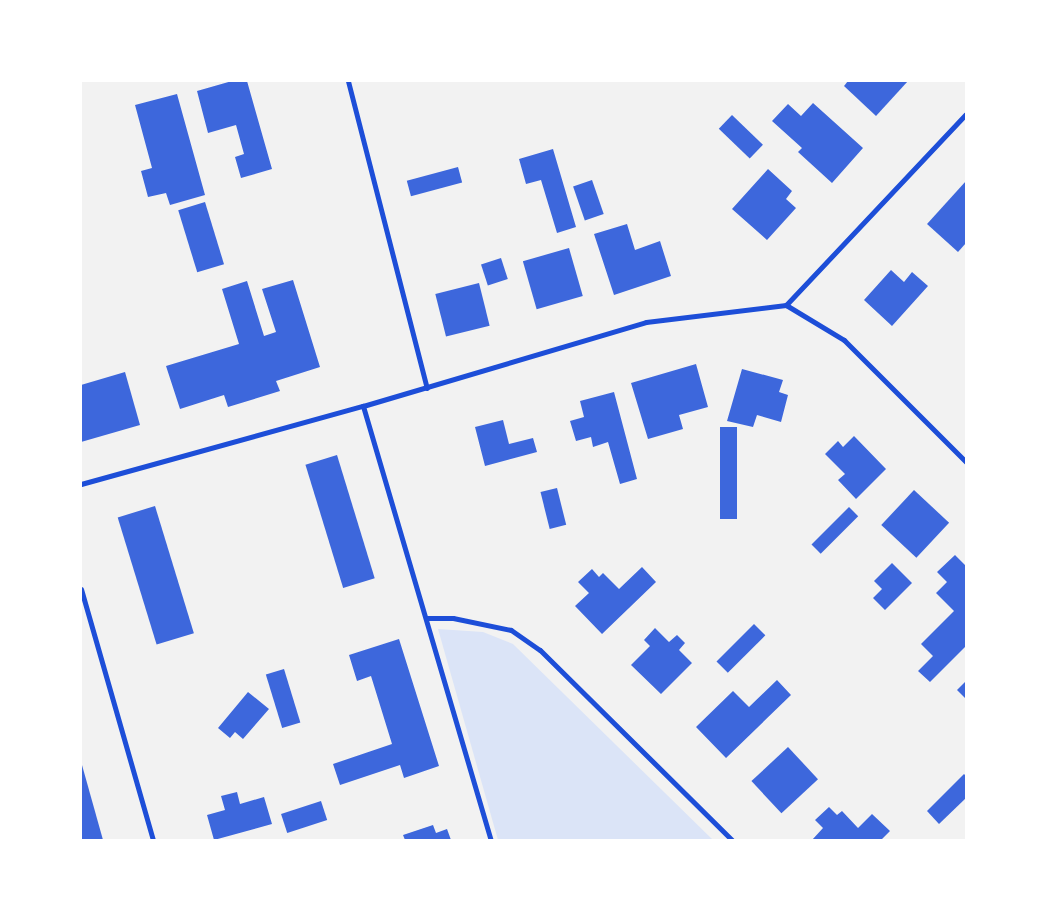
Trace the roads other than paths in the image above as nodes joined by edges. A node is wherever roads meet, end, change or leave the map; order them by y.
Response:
1 (348, 81) edge
2 (966, 114) edge
3 (786, 304) junction
4 (427, 388) junction
5 (363, 406) junction
6 (966, 462) edge
7 (81, 484) edge
8 (81, 589) edge
9 (426, 618) junction
10 (152, 840) edge
11 (491, 840) edge
12 (732, 840) edge

1 - 4 street
2 - 3 street
3 - 4 street
3 - 6 street
4 - 5 street
5 - 7 street
5 - 9 street
8 - 10 street
9 - 11 street
9 - 12 street

